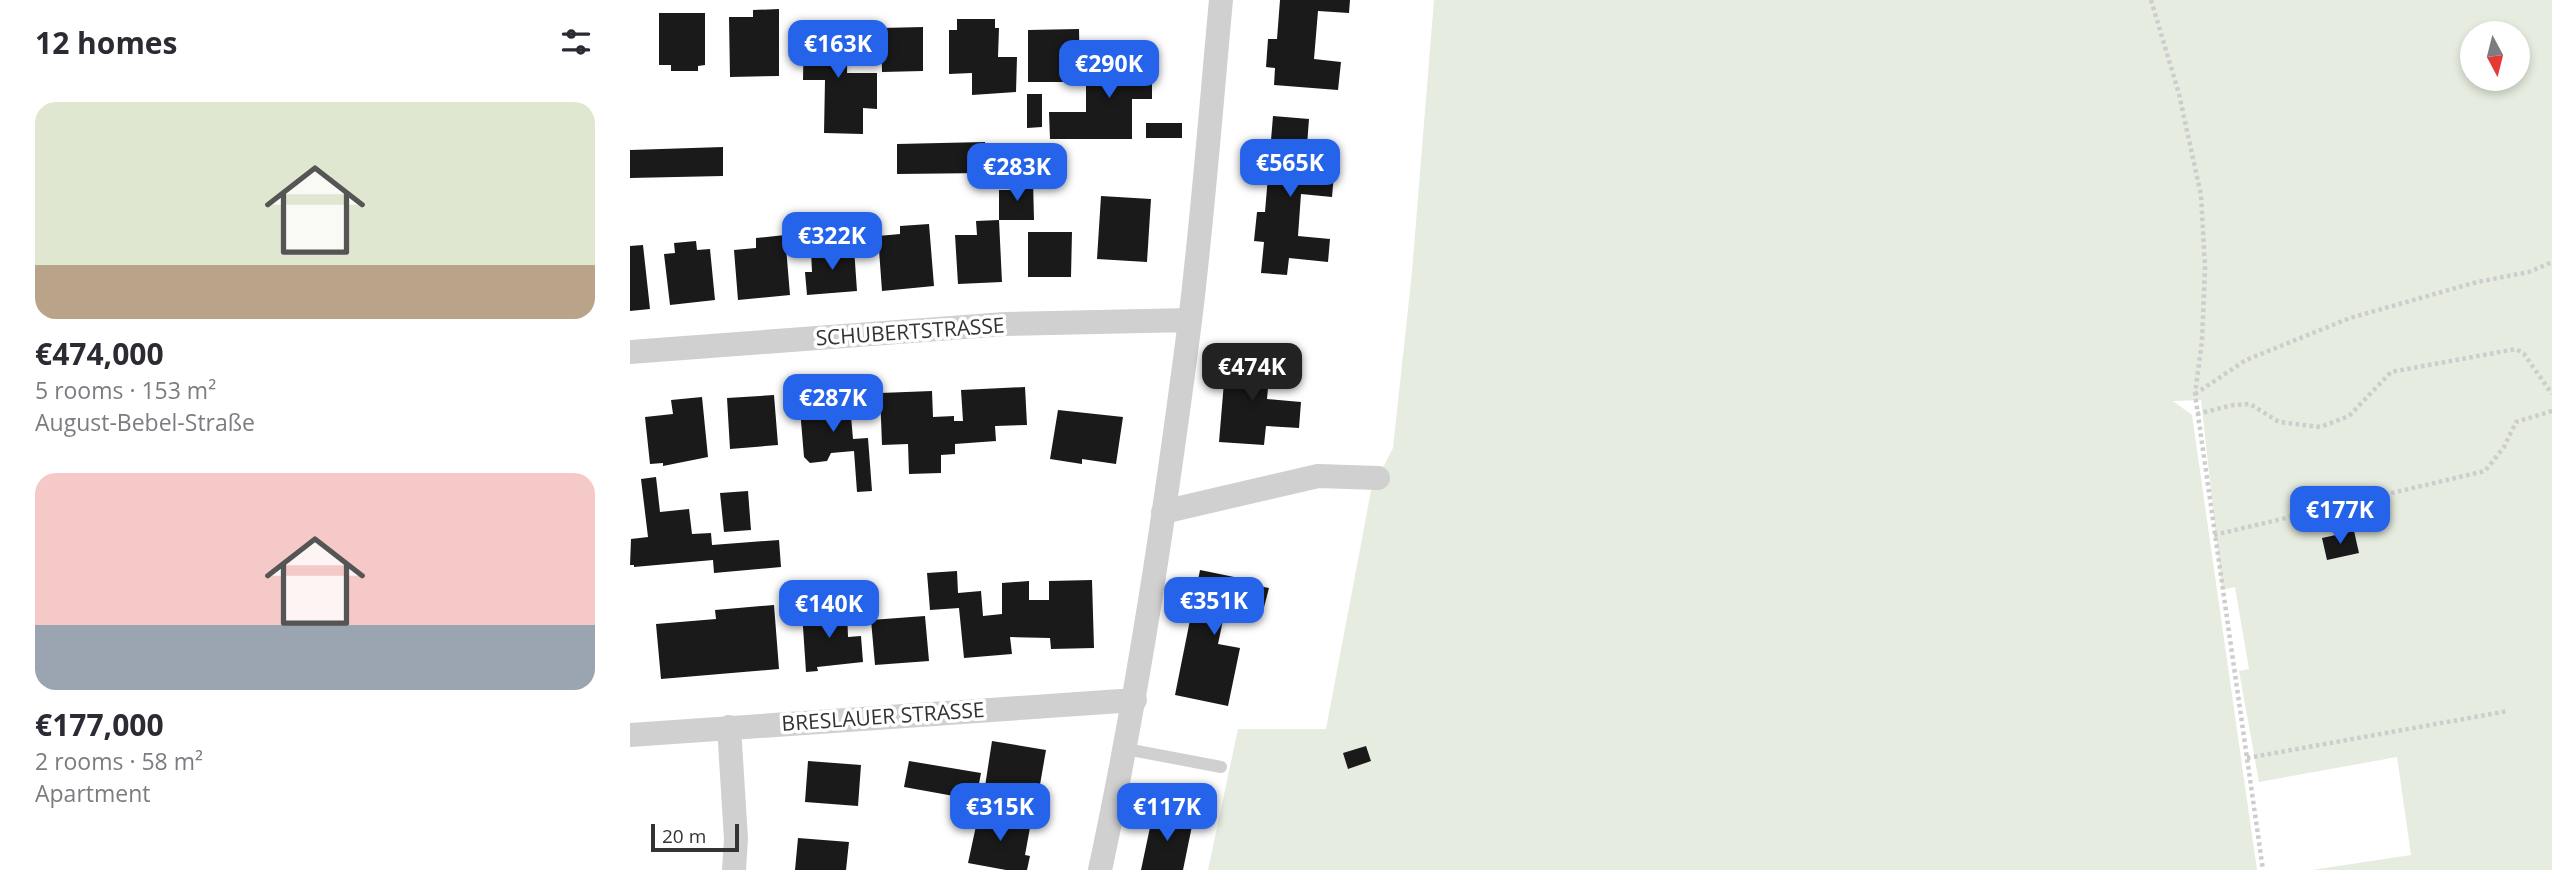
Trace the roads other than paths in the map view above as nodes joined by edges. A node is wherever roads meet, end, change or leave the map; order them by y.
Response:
1 (1221, 0) edge
2 (1190, 320) junction
3 (630, 352) edge
4 (1378, 478) dead end
5 (1163, 512) junction
6 (1135, 699) junction
7 (729, 727) junction
8 (630, 735) edge
9 (1126, 749) junction
10 (1221, 767) dead end
11 (734, 870) edge
12 (1100, 870) edge

1 - 2 street
2 - 3 street, SCHUBERTSTRASSE
2 - 5 street
4 - 5 street
5 - 6 street
6 - 7 street, BRESLAUER STRASSE
6 - 9 street
7 - 8 street, BRESLAUER STRASSE
7 - 11 street
9 - 10 lane
9 - 12 street

